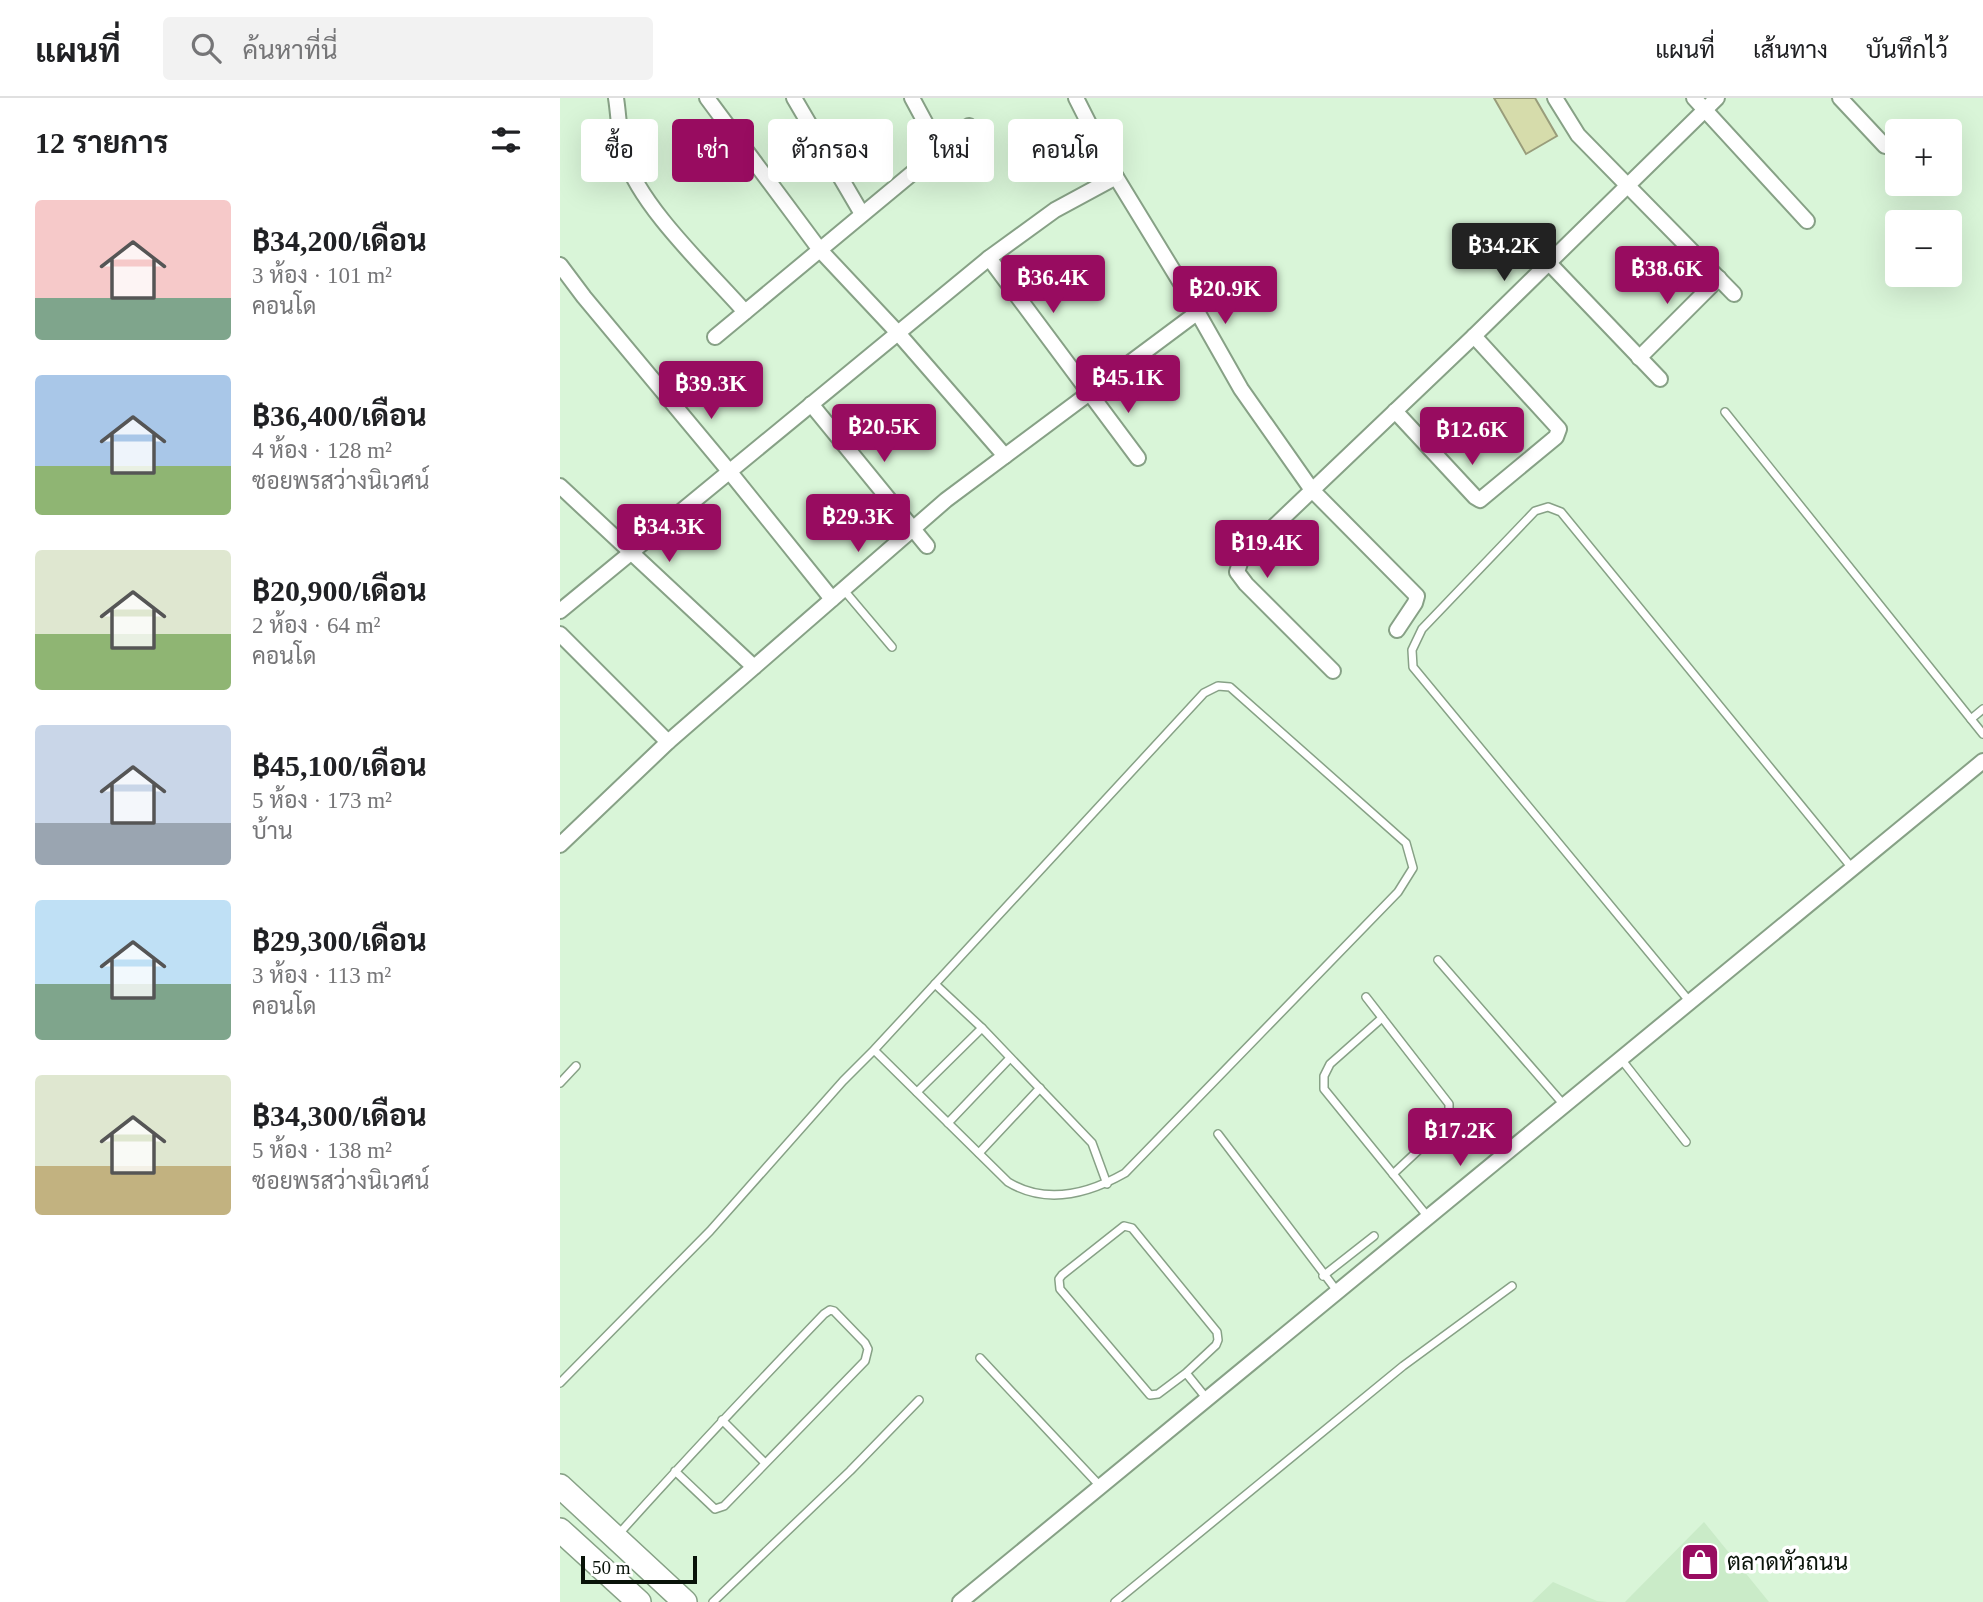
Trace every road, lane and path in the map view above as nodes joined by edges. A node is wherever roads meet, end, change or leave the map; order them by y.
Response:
1 (616, 98) edge
2 (708, 98) edge
3 (794, 98) edge
4 (912, 98) edge
5 (1076, 98) edge
6 (1555, 98) edge
7 (1693, 98) edge
8 (1717, 98) edge
9 (1840, 98) edge
10 (1705, 111) junction
11 (923, 119) edge
12 (1086, 119) edge
13 (1885, 146) dead end
14 (907, 177) edge
15 (1106, 182) edge
16 (1118, 182) edge
17 (1628, 187) junction
18 (862, 214) junction
19 (1807, 221) dead end
20 (820, 250) junction
21 (989, 257) junction
22 (1549, 263) junction
23 (560, 265) edge
24 (1719, 278) junction
25 (1734, 294) dead end
26 (745, 312) junction
27 (1198, 312) junction
28 (898, 333) junction
29 (1474, 336) junction
30 (715, 337) dead end
31 (1639, 358) junction
32 (1660, 379) dead end
33 (1090, 393) junction
34 (811, 404) junction
35 (1395, 411) junction
36 (1725, 412) dead end
37 (1005, 456) junction
38 (1138, 458) dead end
39 (729, 471) junction
40 (560, 486) edge
41 (1312, 489) junction
42 (914, 528) junction
43 (927, 546) dead end
44 (630, 552) junction
45 (838, 594) junction
46 (560, 611) edge
47 (1397, 630) dead end
48 (560, 634) edge
49 (892, 647) dead end
50 (754, 667) junction
51 (1333, 671) dead end
52 (1983, 709) edge
53 (1971, 719) junction
54 (1983, 734) edge
55 (668, 742) junction
56 (1983, 761) edge
57 (560, 845) edge
58 (1853, 869) junction
59 (1438, 960) dead end
60 (935, 985) junction
61 (1366, 998) dead end
62 (1690, 1002) junction
63 (1382, 1018) junction
64 (982, 1028) junction
65 (874, 1051) junction
66 (1010, 1058) junction
67 (1621, 1059) junction
68 (576, 1066) dead end
69 (560, 1083) edge
70 (1040, 1088) junction
71 (917, 1092) junction
72 (1564, 1105) junction
73 (948, 1123) junction
74 (1218, 1135) dead end
75 (1686, 1142) dead end
76 (979, 1153) junction
77 (1393, 1174) junction
78 (1107, 1184) junction
79 (1428, 1217) junction
80 (1374, 1236) dead end
81 (1324, 1276) junction
82 (1511, 1286) dead end
83 (1337, 1292) junction
84 (980, 1357) dead end
85 (1186, 1373) junction
86 (560, 1383) edge
87 (1207, 1399) junction
88 (919, 1400) dead end
89 (722, 1420) junction
90 (765, 1463) junction
91 (675, 1471) junction
92 (560, 1486) edge
93 (1101, 1487) junction
94 (560, 1530) edge
95 (615, 1539) junction
96 (639, 1602) edge
97 (685, 1602) edge
98 (713, 1602) edge
99 (960, 1602) edge
100 (1115, 1602) edge

1 - 26 street
2 - 20 street
3 - 18 street
4 - 11 street
5 - 12 street
6 - 17 street
7 - 10 street
8 - 10 street
9 - 13 street
10 - 17 street
10 - 19 street
14 - 18 street
15 - 21 street
16 - 27 street
17 - 22 street
17 - 24 street
18 - 20 street
20 - 26 street
20 - 28 street
21 - 28 street
21 - 33 street
22 - 29 street
22 - 31 street
23 - 39 street
24 - 25 street
24 - 31 street
26 - 30 street
27 - 33 street
27 - 41 street
28 - 34 street
28 - 37 street
29 - 35 street
29 - 35 street
31 - 32 street
33 - 37 street
33 - 38 street
34 - 39 street
34 - 42 street
35 - 41 street
36 - 53 lane
37 - 42 street
39 - 44 street
39 - 45 street
40 - 44 street
41 - 47 street
41 - 51 street
42 - 43 street
42 - 45 street
44 - 46 street
44 - 50 street
45 - 49 lane
45 - 50 street
48 - 55 street
50 - 55 street
52 - 53 lane
53 - 54 lane
55 - 57 street
56 - 58 street
58 - 62 street
58 - 62 lane
59 - 72 lane
60 - 64 lane
60 - 65 lane
60 - 78 lane
61 - 63 lane
62 - 67 street
63 - 77 lane
63 - 77 lane
64 - 66 lane
64 - 71 lane
65 - 71 lane
65 - 86 lane
66 - 70 lane
66 - 73 lane
67 - 72 street
67 - 75 lane
68 - 69 lane
70 - 76 lane
70 - 78 lane
71 - 73 lane
72 - 79 street
73 - 76 lane
74 - 81 lane
76 - 78 lane
77 - 79 lane
79 - 83 street
80 - 81 lane
81 - 83 lane
82 - 100 lane
83 - 87 street
84 - 93 lane
85 - 85 lane
85 - 87 lane
87 - 93 street
88 - 98 lane
89 - 90 lane
89 - 90 lane
89 - 91 lane
90 - 91 lane
91 - 95 lane
92 - 95 main road
93 - 99 street
94 - 96 main road
95 - 97 main road

